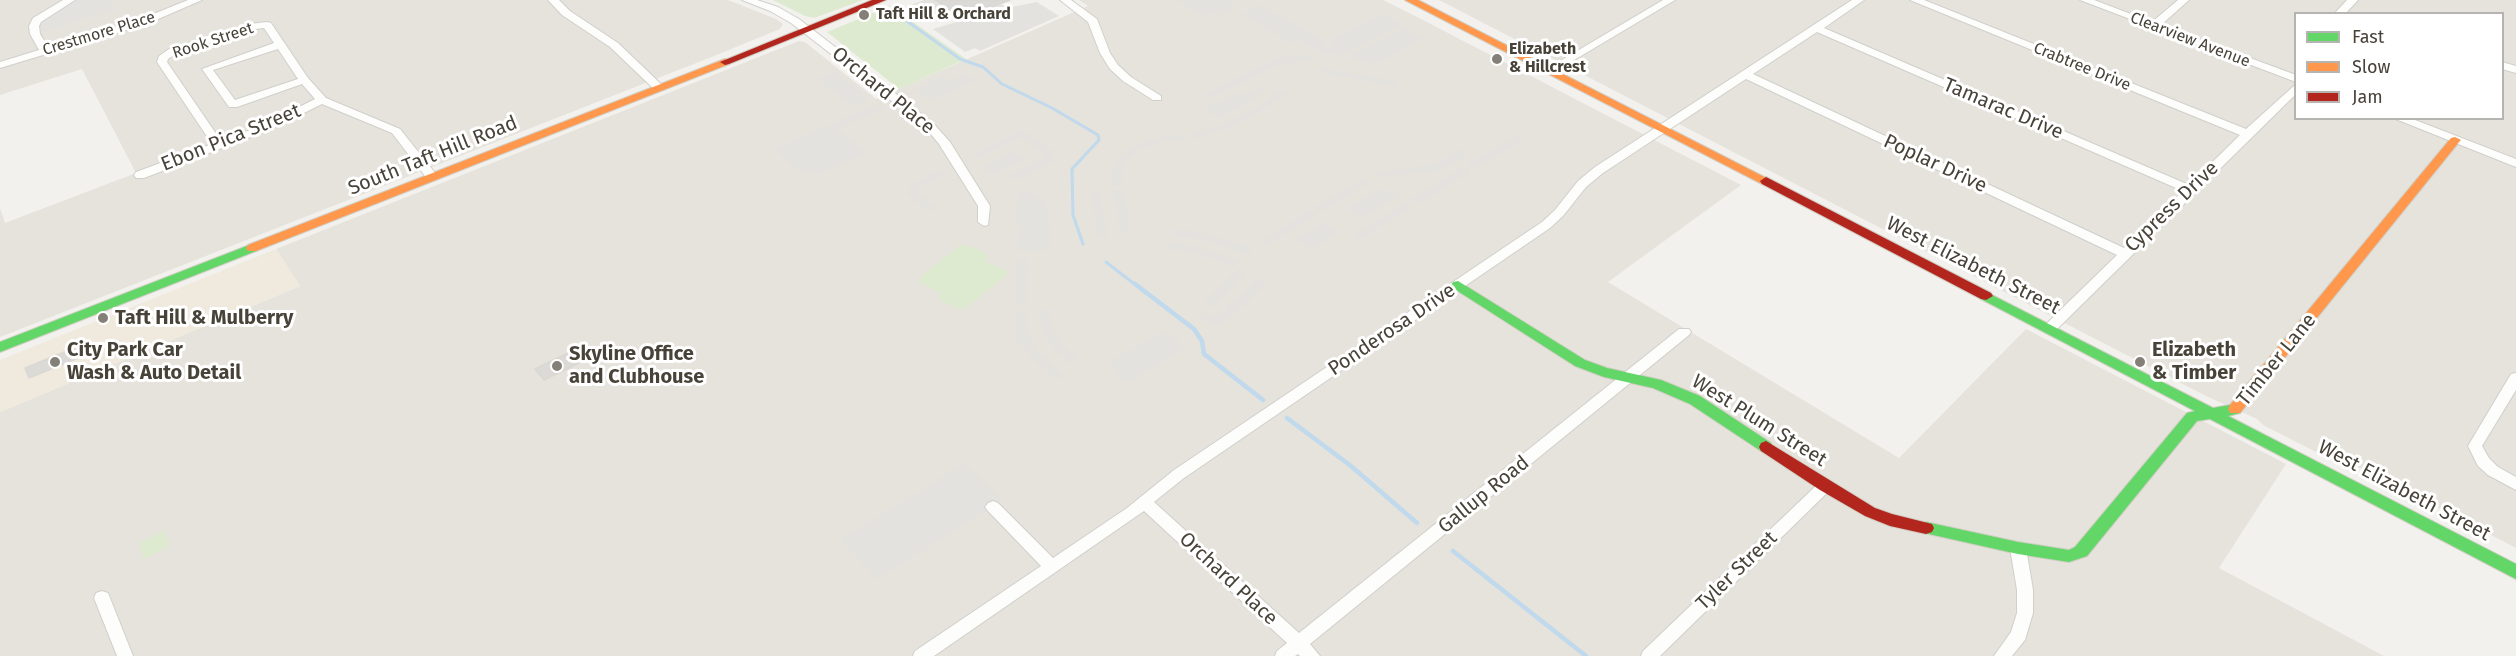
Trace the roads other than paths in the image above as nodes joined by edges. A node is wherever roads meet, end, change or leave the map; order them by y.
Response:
1 (70, 0) edge
2 (197, 0) edge
3 (553, 0) edge
4 (747, 0) edge
5 (881, 0) edge
6 (1065, 0) edge
7 (1410, 0) edge
8 (1670, 0) edge
9 (1859, 0) edge
10 (1916, 0) edge
11 (2085, 0) edge
12 (2184, 0) edge
13 (2353, 0) edge
14 (2341, 12) edge
15 (2153, 26) junction
16 (1816, 28) junction
17 (805, 30) junction
18 (279, 45) junction
19 (45, 51) junction
20 (0, 65) edge
21 (1550, 70) junction
22 (1745, 74) junction
23 (2294, 79) edge
24 (304, 80) junction
25 (659, 88) junction
26 (2294, 88) edge
27 (1157, 98) dead end
28 (322, 100) junction
29 (2403, 120) edge
30 (1663, 128) junction
31 (2248, 134) junction
32 (2455, 140) junction
33 (218, 145) junction
34 (2516, 163) edge
35 (140, 175) dead end
36 (432, 177) junction
37 (2190, 190) junction
38 (984, 222) dead end
39 (2124, 254) junction
40 (1458, 285) junction
41 (2050, 328) junction
42 (1684, 332) dead end
43 (0, 347) edge
44 (1629, 378) junction
45 (2516, 378) edge
46 (2214, 414) junction
47 (2516, 484) edge
48 (1825, 486) junction
49 (1145, 503) junction
50 (993, 507) dead end
51 (2018, 548) junction
52 (1052, 567) junction
53 (2516, 572) edge
54 (102, 597) dead end
55 (1298, 643) junction
56 (124, 656) edge
57 (921, 656) edge
58 (1283, 656) edge
59 (1312, 656) edge
60 (1649, 656) edge
61 (2002, 656) edge

1 - 19 street
2 - 19 street, Crestmore Place
3 - 25 street
4 - 17 street, Orchard Place
5 - 17 main road, South Taft Hill Road
6 - 27 street
7 - 21 main road, West Elizabeth Street
8 - 21 street
9 - 16 street, Ponderosa Drive
10 - 31 street, Crabtree Drive
11 - 15 street, Clearview Avenue
12 - 15 street
13 - 14 street
15 - 23 street, Clearview Avenue
16 - 22 street, Ponderosa Drive
16 - 37 street, Tamarac Drive
17 - 25 main road, South Taft Hill Road
17 - 38 street, Orchard Place
18 - 24 street
18 - 24 street
18 - 33 street, Rook Street
19 - 20 street, Crestmore Place
21 - 30 main road, West Elizabeth Street
22 - 30 street, Ponderosa Drive
22 - 39 street, Poplar Drive
24 - 28 street
25 - 36 main road, South Taft Hill Road
26 - 31 street, Cypress Drive
28 - 33 street, Ebon Pica Street
28 - 36 street
29 - 32 street
30 - 40 street, Ponderosa Drive
30 - 41 main road, West Elizabeth Street
31 - 37 street, Cypress Drive
32 - 34 street
32 - 46 main road, Timber Lane
33 - 35 street, Ebon Pica Street
36 - 43 main road, South Taft Hill Road
37 - 39 street, Cypress Drive
39 - 41 street, Cypress Drive
40 - 44 main road, West Plum Street
40 - 49 street, Ponderosa Drive
41 - 46 main road, West Elizabeth Street
42 - 44 street, Gallup Road
44 - 48 main road, West Plum Street
44 - 55 street, Gallup Road
45 - 47 street
46 - 51 main road, Timber Lane
46 - 53 main road, West Elizabeth Street
48 - 51 main road, West Plum Street
48 - 60 street, Tyler Street
49 - 52 street, Ponderosa Drive
49 - 55 street, Orchard Place
50 - 52 street
51 - 61 street
52 - 57 street, Ponderosa Drive
54 - 56 street
55 - 58 street, Gallup Road
55 - 59 street, Orchard Place

